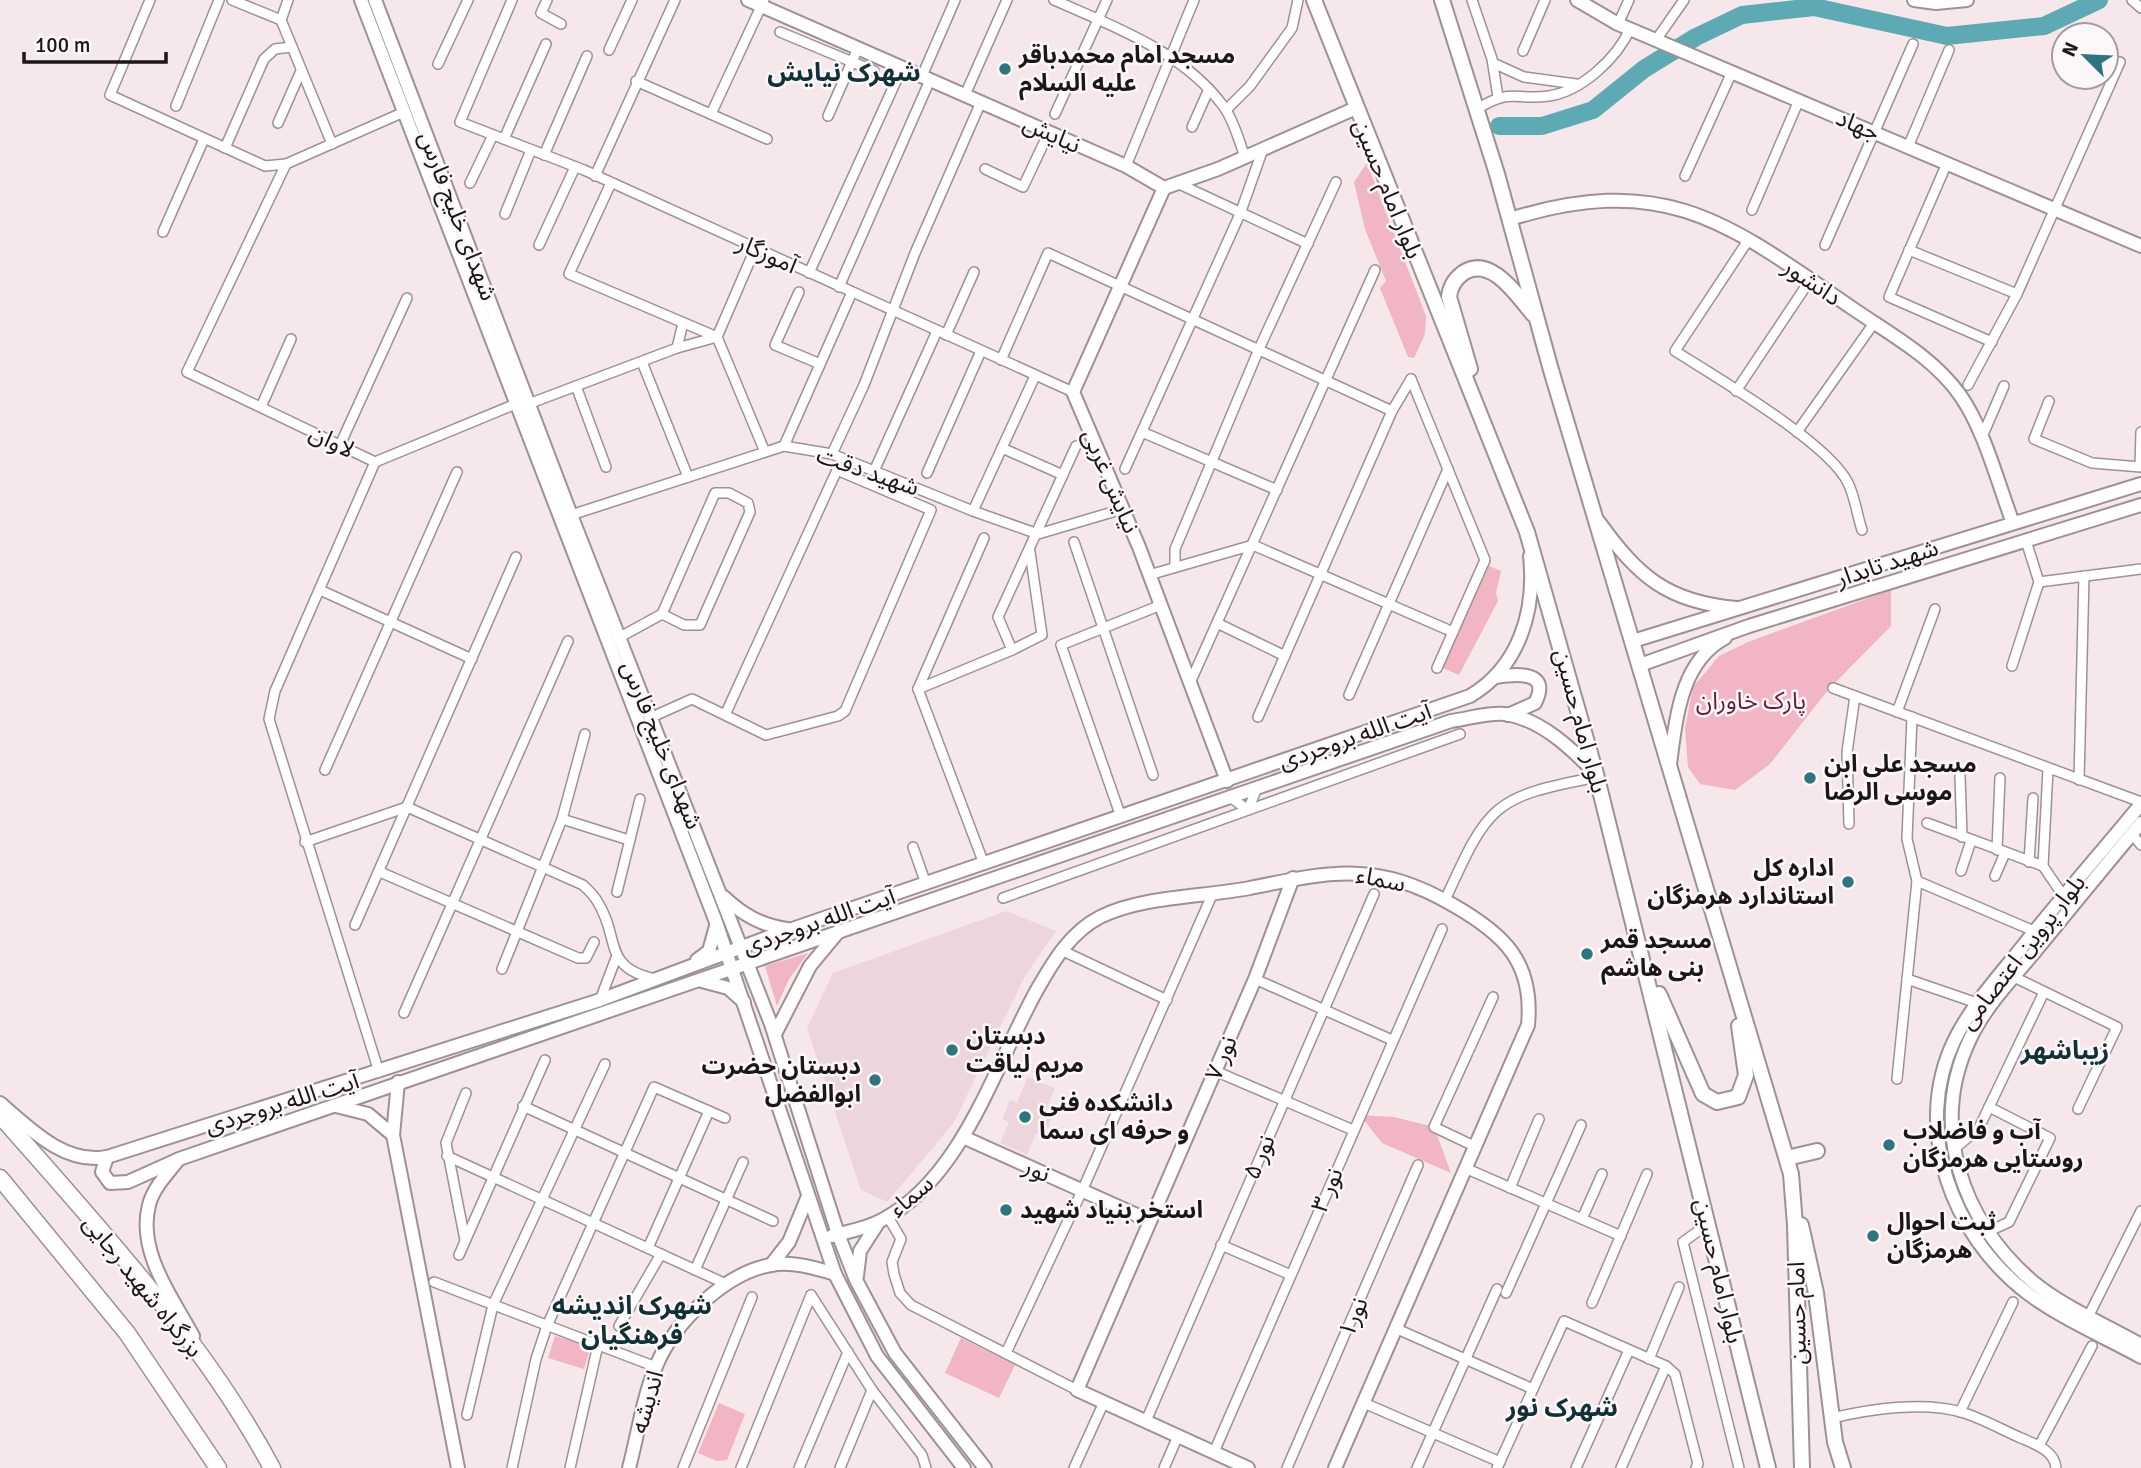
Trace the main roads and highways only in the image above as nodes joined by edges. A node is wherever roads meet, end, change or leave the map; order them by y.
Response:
1 (361, 0) edge
2 (375, 0) edge
3 (748, 0) edge
4 (1314, 0) edge
5 (1443, 0) edge
6 (1577, 0) edge
7 (1914, 0) edge
8 (1967, 0) edge
9 (1936, 1) edge
10 (762, 3) edge
11 (1356, 108) junction
12 (1170, 185) junction
13 (1510, 219) junction
14 (453, 220) junction
15 (2141, 246) edge
16 (1537, 318) junction
17 (524, 403) junction
18 (1491, 444) junction
19 (2141, 484) edge
20 (2141, 505) edge
21 (1599, 522) junction
22 (2013, 523) junction
23 (1527, 532) junction
24 (1872, 568) junction
25 (1878, 584) junction
26 (603, 609) junction
27 (1743, 609) junction
28 (1749, 626) junction
29 (1664, 632) junction
30 (1633, 641) junction
31 (1672, 653) junction
32 (1640, 665) junction
33 (1496, 677) junction
34 (1508, 715) junction
35 (1669, 768) junction
36 (1597, 776) junction
37 (1227, 781) junction
38 (2141, 803) edge
39 (2141, 823) edge
40 (1293, 878) junction
41 (721, 893) junction
42 (716, 922) junction
43 (791, 930) junction
44 (840, 930) junction
45 (771, 937) junction
46 (742, 947) junction
47 (727, 953) junction
48 (777, 953) junction
49 (1643, 957) junction
50 (748, 963) junction
51 (690, 966) junction
52 (733, 968) junction
53 (698, 981) junction
54 (1737, 998) junction
55 (745, 1003) junction
56 (775, 1034) junction
57 (398, 1082) junction
58 (0, 1103) edge
59 (333, 1105) junction
60 (0, 1115) edge
61 (393, 1135) junction
62 (963, 1137) junction
63 (1817, 1151) dead end
64 (107, 1157) junction
65 (1787, 1158) junction
66 (179, 1160) junction
67 (0, 1178) edge
68 (1793, 1193) junction
69 (808, 1196) junction
70 (884, 1219) junction
71 (1150, 1221) junction
72 (838, 1234) junction
73 (821, 1240) junction
74 (771, 1265) junction
75 (835, 1274) junction
76 (856, 1280) junction
77 (2141, 1345) edge
78 (2141, 1357) edge
79 (211, 1370) junction
80 (218, 1468) edge
81 (272, 1468) edge
82 (458, 1468) edge
83 (629, 1468) edge
84 (964, 1468) edge
85 (985, 1468) edge
86 (1248, 1468) edge
87 (1335, 1468) edge
88 (1768, 1468) edge
89 (1802, 1468) edge
90 (1843, 1468) edge

1 - 14 main road, شهدای خلیج فارس
2 - 14 main road, شهدای خلیج فارس
3 - 10 main road, نیایش
4 - 11 main road, بلوار امام حسین
5 - 13 main road
6 - 15 main road, جهاد
7 - 9 main road
8 - 9 main road
10 - 12 main road, نیایش
11 - 12 main road
11 - 18 main road, بلوار امام حسین
12 - 37 main road, نیایش غربی
13 - 16 main road
13 - 22 main road, دانشور
14 - 17 main road, شهدای خلیج فارس
16 - 18 main road
16 - 21 main road
17 - 26 main road, شهدای خلیج فارس
17 - 26 main road, شهدای خلیج فارس
18 - 23 main road, بلوار امام حسین
19 - 22 main road, شهید تابدار
20 - 25 main road, شهید تابدار
21 - 27 main road
21 - 30 main road
22 - 24 main road, شهید تابدار
23 - 33 main road, آیت الله بروجردی
23 - 36 main road, بلوار امام حسین
24 - 25 main road
24 - 27 main road, شهید تابدار
25 - 28 main road, شهید تابدار
26 - 41 main road, شهدای خلیج فارس
26 - 42 main road, شهدای خلیج فارس
27 - 29 main road, شهید تابدار
28 - 31 main road, شهید تابدار
28 - 35 main road
29 - 30 main road, شهید تابدار
29 - 31 main road
30 - 32 main road
31 - 32 main road, شهید تابدار
32 - 35 main road
33 - 34 main road
33 - 37 main road, آیت الله بروجردی
34 - 36 main road, آیت الله بروجردی
34 - 44 main road, آیت الله بروجردی
35 - 54 main road
36 - 49 main road, بلوار امام حسین
37 - 43 main road, آیت الله بروجردی
38 - 78 main road, بلوار پروین اعتصامی
39 - 77 main road, بلوار پروین اعتصامی
40 - 62 main road, سماء
40 - 71 main road, نور ۷
40 - 87 main road, سماء
41 - 43 main road
41 - 46 main road, شهدای خلیج فارس
42 - 47 main road, شهدای خلیج فارس
42 - 51 main road
43 - 45 main road, آیت الله بروجردی
44 - 48 main road, آیت الله بروجردی
44 - 56 main road
45 - 46 main road, آیت الله بروجردی
45 - 48 main road
46 - 47 main road, آیت الله بروجردی
46 - 50 main road, شهدای خلیج فارس
47 - 51 main road, آیت الله بروجردی
47 - 52 main road, شهدای خلیج فارس
48 - 50 main road, آیت الله بروجردی
49 - 54 main road
49 - 88 main road, بلوار امام حسین
50 - 52 main road, آیت الله بروجردی
50 - 56 main road, شهدای خلیج فارس
51 - 64 main road, آیت الله بروجردی
52 - 53 main road, آیت الله بروجردی
52 - 55 main road, شهدای خلیج فارس
53 - 55 main road
53 - 57 main road, آیت الله بروجردی
54 - 65 main road
55 - 69 main road, شهدای خلیج فارس
56 - 72 main road, شهدای خلیج فارس
57 - 59 main road, آیت الله بروجردی
57 - 61 main road
58 - 64 main road, آیت الله بروجردی
59 - 61 main road
59 - 66 main road, آیت الله بروجردی
60 - 79 highway, بزرگراه شهید رجایی
61 - 82 main road
62 - 70 main road, سماء
62 - 71 main road, نور
63 - 65 main road
64 - 66 main road
65 - 68 main road, امام حسین
66 - 79 main road, آیت الله بروجردی
67 - 80 highway, بزرگراه شهید رجایی
68 - 89 main road, امام حسین
68 - 90 main road
69 - 73 main road, شهدای خلیج فارس
69 - 74 main road
70 - 72 main road, سماء
70 - 76 main road
71 - 86 main road, نور ۷
72 - 73 main road, سماء
72 - 76 main road, شهدای خلیج فارس
73 - 75 main road, شهدای خلیج فارس
74 - 75 main road, اندیشه
74 - 83 main road, اندیشه
75 - 84 main road, شهدای خلیج فارس
76 - 85 main road, شهدای خلیج فارس
79 - 81 highway, بزرگراه شهید رجایی

